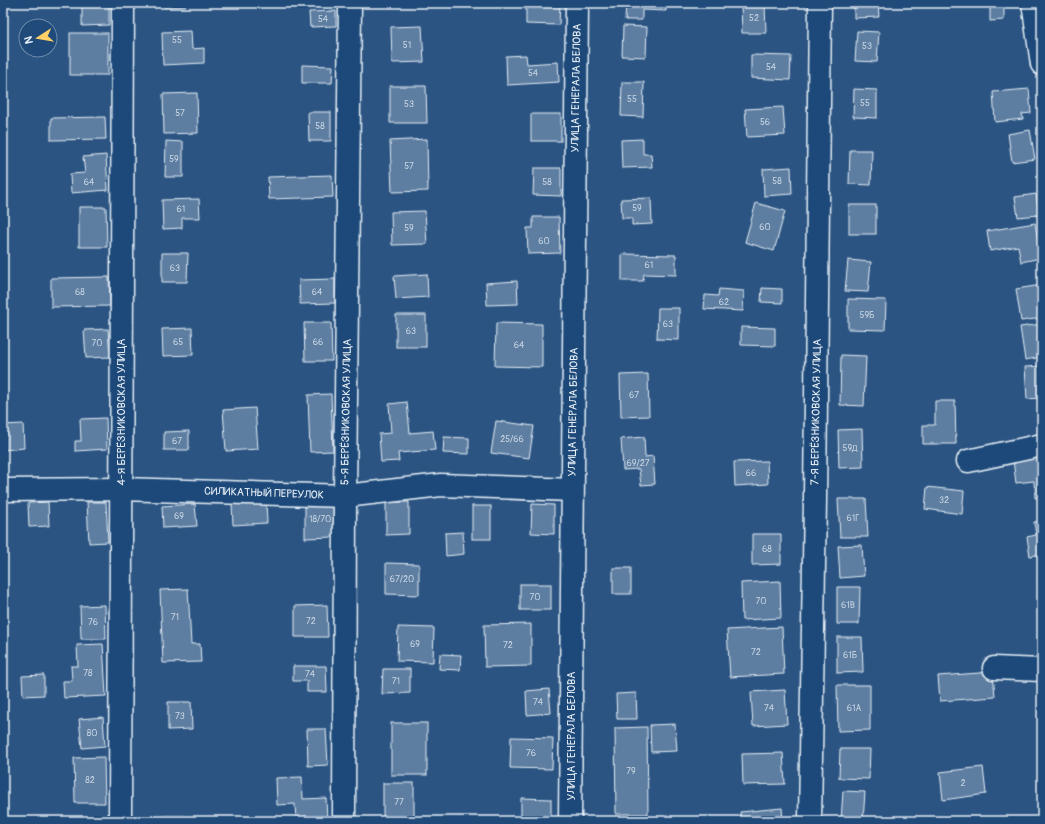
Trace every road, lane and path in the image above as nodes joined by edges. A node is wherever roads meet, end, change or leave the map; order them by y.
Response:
1 (123, 3) edge
2 (350, 3) edge
3 (577, 3) edge
4 (820, 3) edge
5 (1033, 3) edge
6 (1042, 64) edge
7 (1042, 445) edge
8 (968, 460) dead end
9 (121, 489) junction
10 (3, 490) edge
11 (572, 490) junction
12 (345, 496) junction
13 (994, 668) dead end
14 (1042, 670) edge
15 (120, 821) edge
16 (344, 821) edge
17 (570, 821) edge
18 (810, 821) edge

1 - 9 street, 4-Я БЕРЁЗНИКОВСКАЯ УЛИЦА
2 - 12 street, 5-Я БЕРЁЗНИКОВСКАЯ УЛИЦА
3 - 11 street, УЛИЦА ГЕНЕРАЛА БЕЛОВА
4 - 18 street, 7-Я БЕРЁЗНИКОВСКАЯ УЛИЦА
5 - 6 street
7 - 8 street
9 - 10 street, СИЛИКАТНЫЙ ПЕРЕУЛОК
9 - 12 street, СИЛИКАТНЫЙ ПЕРЕУЛОК
9 - 15 street, 4-Я БЕРЁЗНИКОВСКАЯ УЛИЦА
11 - 12 street, СИЛИКАТНЫЙ ПЕРЕУЛОК
11 - 17 street, УЛИЦА ГЕНЕРАЛА БЕЛОВА
12 - 16 street, 5-Я БЕРЁЗНИКОВСКАЯ УЛИЦА
13 - 14 street

